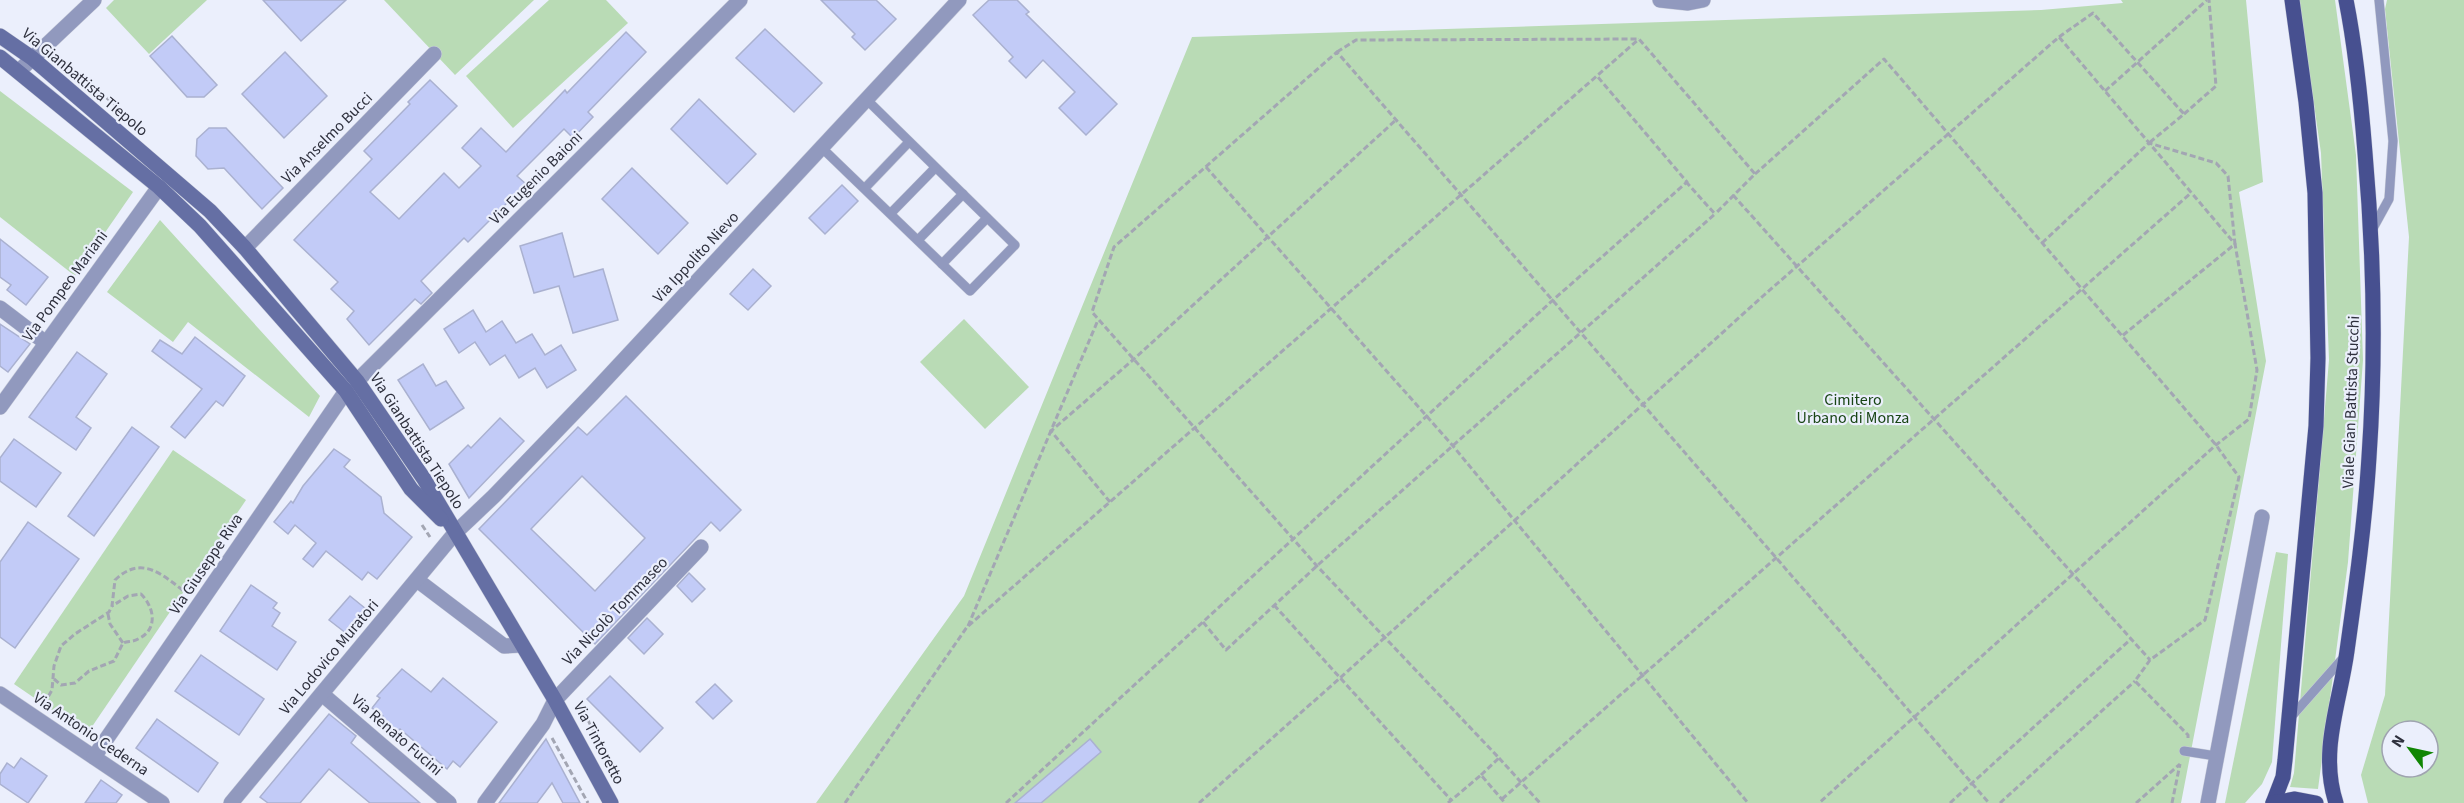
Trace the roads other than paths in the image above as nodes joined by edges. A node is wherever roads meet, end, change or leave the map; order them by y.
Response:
1 (94, 0) edge
2 (740, 0) edge
3 (959, 0) edge
4 (1660, 0) edge
5 (1703, 0) edge
6 (2292, 0) edge
7 (2346, 0) edge
8 (2379, 0) edge
9 (0, 36) edge
10 (435, 54) dead end
11 (0, 57) edge
12 (32, 58) junction
13 (19, 71) junction
14 (867, 100) junction
15 (909, 142) junction
16 (823, 149) junction
17 (935, 168) junction
18 (159, 187) junction
19 (865, 188) junction
20 (963, 194) junction
21 (891, 213) junction
22 (987, 218) junction
23 (2372, 230) junction
24 (918, 240) junction
25 (245, 248) junction
26 (942, 264) junction
27 (0, 308) edge
28 (46, 344) junction
29 (352, 386) junction
30 (0, 407) edge
31 (2262, 517) dead end
32 (455, 534) junction
33 (701, 547) dead end
34 (417, 580) junction
35 (521, 645) junction
36 (2347, 654) junction
37 (322, 694) junction
38 (1, 696) edge
39 (555, 700) junction
40 (2289, 720) junction
41 (2184, 751) road end
42 (2217, 756) junction
43 (94, 757) junction
44 (162, 803) edge
45 (231, 803) edge
46 (448, 803) edge
47 (485, 803) edge
48 (611, 803) edge
49 (2208, 803) edge
50 (2273, 803) edge
51 (2316, 803) edge
52 (2336, 803) edge

1 - 12 street
2 - 29 street, Via Eugenio Baioni
3 - 14 street, Via Ippolito Nievo
4 - 5 street
6 - 40 main road, Viale Gian Battista Stucchi
7 - 23 main road, Viale Gian Battista Stucchi
8 - 23 lane
9 - 12 street, Via Gianbattista Tiepolo
10 - 25 street, Via Anselmo Bucci
11 - 13 street, Via Gianbattista Tiepolo
12 - 13 street
12 - 25 street, Via Gianbattista Tiepolo
13 - 18 street, Via Gianbattista Tiepolo
14 - 15 lane
14 - 16 street, Via Ippolito Nievo
15 - 17 lane
15 - 19 lane
16 - 19 lane
16 - 32 street, Via Ippolito Nievo
17 - 20 lane
17 - 21 lane
18 - 28 street, Via Pompeo Mariani
18 - 29 street, Via Gianbattista Tiepolo
19 - 21 lane
20 - 22 lane
20 - 24 lane
21 - 24 lane
22 - 26 lane
22 - 26 lane
23 - 36 main road, Viale Gian Battista Stucchi
24 - 26 lane
25 - 29 street, Via Gianbattista Tiepolo
27 - 28 street
28 - 30 street, Via Pompeo Mariani
29 - 32 street, Via Gianbattista Tiepolo
29 - 43 street, Via Giuseppe Riva
31 - 42 street
32 - 34 street, Via Lodovico Muratori
32 - 35 street, Via Gianbattista Tiepolo
33 - 39 street, Via Nicolò Tommaseo
34 - 35 street
34 - 37 street, Via Lodovico Muratori
35 - 39 street, Via Tintoretto
36 - 40 lane
36 - 52 main road, Viale Gian Battista Stucchi
37 - 45 street, Via Lodovico Muratori
37 - 46 street, Via Renato Fucini
38 - 43 street, Via Antonio Cederna
39 - 47 street, Via Nicolò Tommaseo
39 - 48 street, Via Tintoretto
40 - 50 main road, Viale Gian Battista Stucchi
41 - 42 lane
42 - 49 street
43 - 44 street, Via Antonio Cederna
50 - 51 main road, Viale Gian Battista Stucchi

